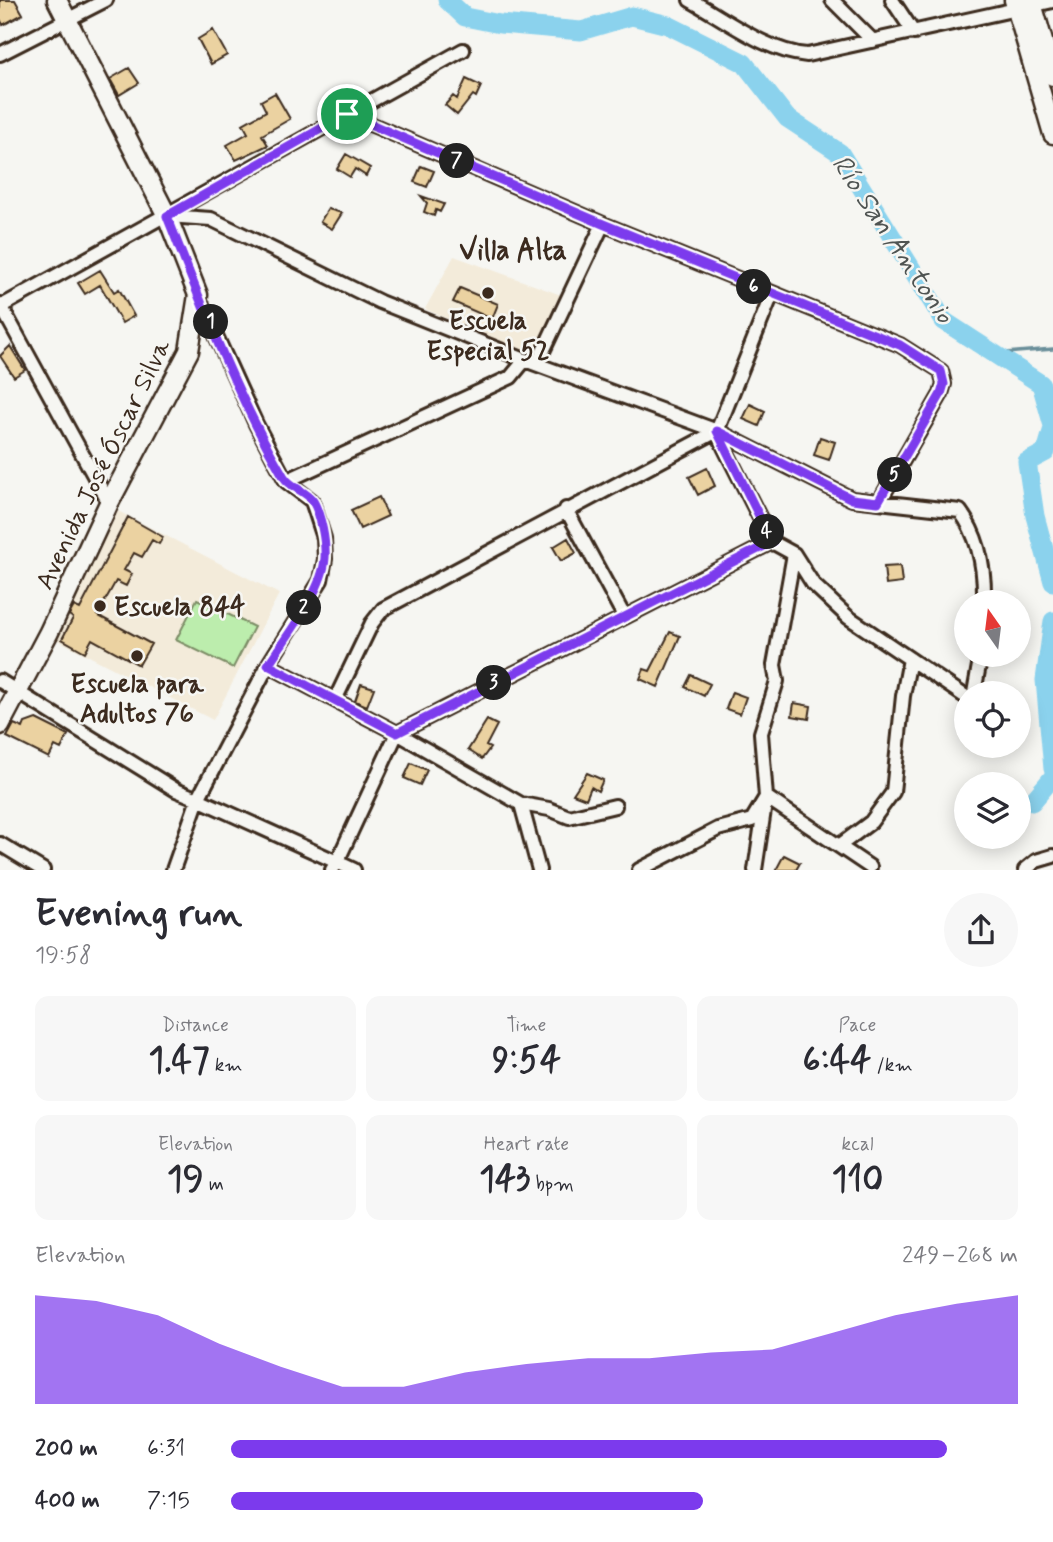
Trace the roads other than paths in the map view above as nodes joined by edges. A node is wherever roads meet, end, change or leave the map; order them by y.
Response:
1 (57, 0) edge
2 (106, 0) edge
3 (690, 0) edge
4 (832, 0) edge
5 (892, 0) edge
6 (1053, 1) edge
7 (1024, 4) edge
8 (67, 20) junction
9 (914, 33) junction
10 (873, 41) junction
11 (463, 50) dead end
12 (0, 54) edge
13 (1053, 76) edge
14 (347, 114) junction
15 (1052, 125) edge
16 (167, 216) junction
17 (603, 224) junction
18 (772, 294) junction
19 (198, 295) junction
20 (0, 305) edge
21 (531, 362) junction
22 (717, 431) junction
23 (286, 481) junction
24 (878, 502) junction
25 (108, 503) junction
26 (566, 509) junction
27 (772, 542) junction
28 (794, 554) junction
29 (984, 590) edge
30 (624, 616) junction
31 (910, 659) junction
32 (268, 665) junction
33 (0, 681) edge
34 (954, 689) edge
35 (18, 694) junction
36 (335, 700) junction
37 (0, 725) edge
38 (397, 733) junction
39 (766, 797) junction
40 (198, 799) junction
41 (521, 804) junction
42 (615, 806) dead end
43 (0, 844) edge
44 (839, 846) junction
45 (1053, 856) edge
46 (1038, 865) edge
47 (334, 866) edge
48 (870, 867) dead end
49 (43, 870) edge
50 (173, 870) edge
51 (354, 870) edge
52 (539, 870) edge
53 (639, 870) edge
54 (755, 870) edge
55 (1025, 870) edge

1 - 8 main road
2 - 8 street
3 - 10 street
4 - 10 street
5 - 9 street
6 - 7 street
7 - 9 street
7 - 13 main road
7 - 15 main road
8 - 12 street
8 - 16 main road
9 - 10 street
11 - 14 street
14 - 16 street
14 - 17 street
16 - 19 main road
16 - 20 street
16 - 21 street
17 - 18 street
17 - 21 street
18 - 22 street
18 - 24 street
19 - 23 street
19 - 25 main road, Avenida José Óscar Silva
20 - 25 street
21 - 22 street
21 - 23 street
22 - 24 street
22 - 26 street
22 - 27 street
23 - 32 street
24 - 29 street
25 - 35 main road, Avenida José Óscar Silva
26 - 30 street
26 - 36 street
27 - 28 street
27 - 30 street
28 - 31 street
28 - 39 street
30 - 38 street
31 - 34 street
31 - 44 street
32 - 36 street
32 - 40 street
33 - 35 street
35 - 37 main road, Avenida José Óscar Silva
35 - 40 street
36 - 38 street
38 - 41 street
38 - 47 street
39 - 44 street
39 - 53 street
39 - 54 street
40 - 47 street
40 - 50 street
41 - 42 street
41 - 52 street
43 - 49 street
44 - 48 street
45 - 46 street
46 - 55 street
47 - 51 street

